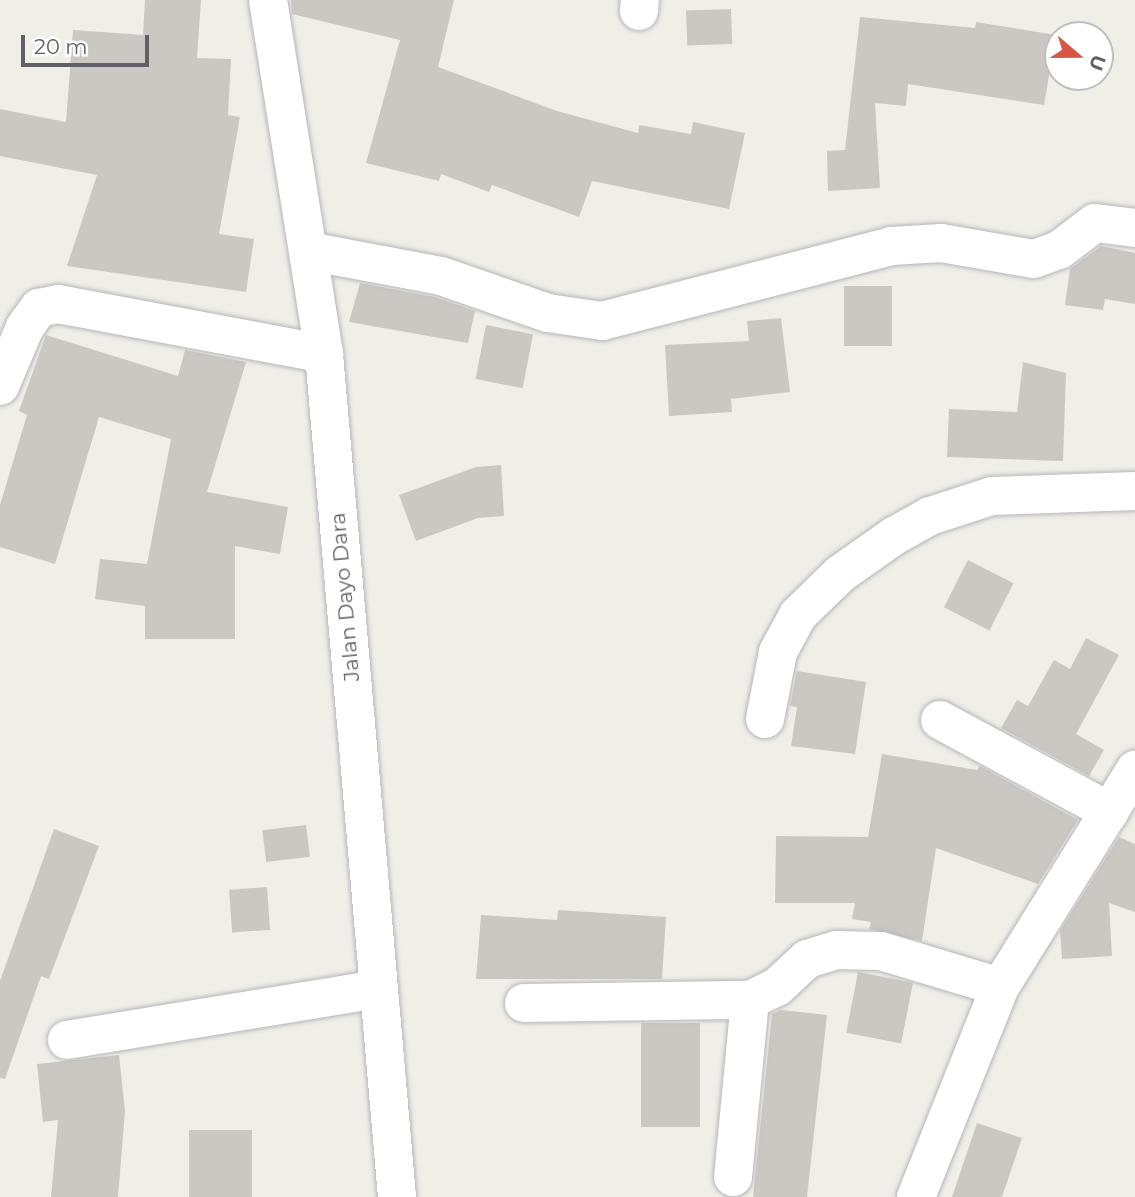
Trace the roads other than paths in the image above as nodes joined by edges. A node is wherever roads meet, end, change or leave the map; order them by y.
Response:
1 (268, 0) edge
2 (1135, 228) edge
3 (308, 251) junction
4 (324, 354) junction
5 (0, 386) edge
6 (1135, 491) edge
7 (765, 719) dead end
8 (940, 720) dead end
9 (1135, 770) edge
10 (1110, 812) junction
11 (1000, 987) junction
12 (378, 989) junction
13 (750, 1000) junction
14 (524, 1003) dead end
15 (67, 1040) dead end
16 (733, 1177) dead end
17 (397, 1197) edge
18 (916, 1197) edge

1 - 3 street, Jalan Dayo Dara
2 - 3 street
3 - 4 street, Jalan Dayo Dara
4 - 5 street
4 - 12 street, Jalan Dayo Dara
6 - 7 street
8 - 10 street
9 - 10 street
10 - 11 street
11 - 13 street
11 - 18 street
12 - 15 street
12 - 17 street, Jalan Dayo Dara
13 - 14 street
13 - 16 street

